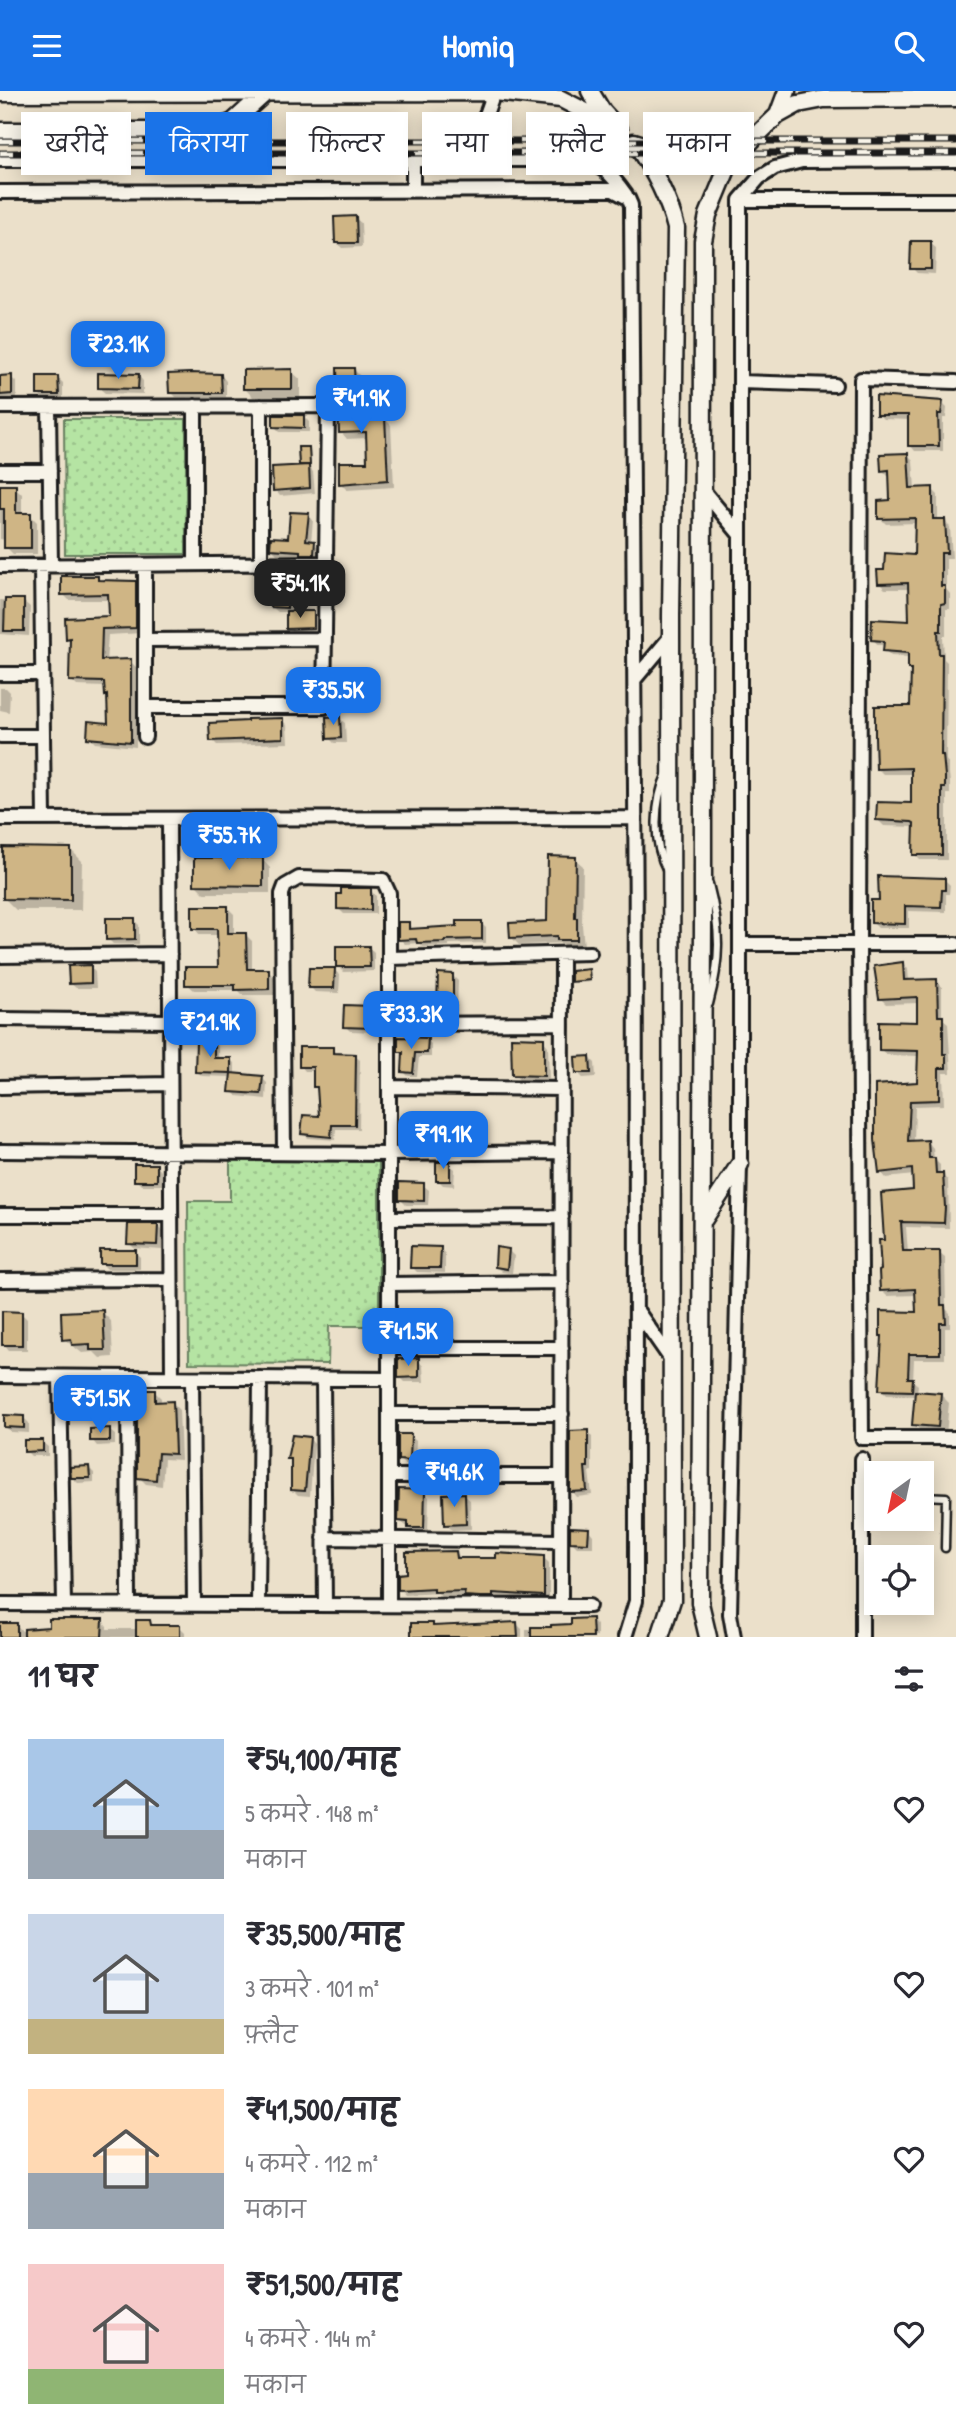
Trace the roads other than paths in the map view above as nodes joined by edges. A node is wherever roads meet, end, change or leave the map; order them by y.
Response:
1 (590, 91) edge
2 (787, 91) edge
3 (494, 92) edge
4 (0, 93) edge
5 (265, 93) edge
6 (955, 102) edge
7 (487, 112) edge
8 (586, 112) edge
9 (603, 112) edge
10 (778, 115) junction
11 (0, 131) edge
12 (629, 137) edge
13 (754, 138) edge
14 (635, 142) junction
15 (643, 145) edge
16 (0, 160) edge
17 (413, 160) junction
18 (422, 160) edge
19 (512, 160) edge
20 (956, 160) edge
21 (724, 175) edge
22 (413, 191) junction
23 (0, 192) edge
24 (628, 198) junction
25 (956, 199) edge
26 (740, 200) junction
27 (740, 382) junction
28 (956, 382) edge
29 (835, 385) dead end
30 (195, 406) junction
31 (261, 406) junction
32 (0, 407) edge
33 (49, 407) junction
34 (0, 471) edge
35 (50, 471) junction
36 (702, 489) junction
37 (740, 535) junction
38 (325, 563) junction
39 (195, 564) junction
40 (261, 564) junction
41 (46, 565) junction
42 (145, 565) junction
43 (0, 566) edge
44 (671, 636) junction
45 (325, 639) junction
46 (145, 640) junction
47 (0, 674) edge
48 (42, 674) junction
49 (635, 679) junction
50 (145, 707) junction
51 (0, 736) edge
52 (43, 736) junction
53 (145, 737) dead end
54 (635, 818) junction
55 (0, 819) edge
56 (44, 819) junction
57 (169, 819) junction
58 (740, 944) junction
59 (859, 944) junction
60 (956, 944) edge
61 (590, 953) dead end
62 (170, 954) junction
63 (562, 954) junction
64 (0, 956) edge
65 (389, 958) junction
66 (0, 1019) edge
67 (170, 1021) junction
68 (562, 1023) junction
69 (389, 1024) junction
70 (170, 1084) junction
71 (0, 1087) edge
72 (389, 1087) junction
73 (562, 1089) junction
74 (0, 1151) edge
75 (171, 1151) junction
76 (562, 1152) junction
77 (284, 1153) junction
78 (389, 1154) junction
79 (740, 1164) junction
80 (0, 1215) edge
81 (171, 1215) junction
82 (562, 1217) junction
83 (389, 1219) junction
84 (704, 1219) junction
85 (171, 1279) junction
86 (0, 1280) edge
87 (562, 1283) junction
88 (389, 1284) junction
89 (637, 1311) junction
90 (389, 1347) junction
91 (562, 1348) junction
92 (672, 1361) junction
93 (0, 1376) edge
94 (60, 1377) junction
95 (128, 1377) junction
96 (172, 1377) junction
97 (192, 1378) junction
98 (260, 1378) junction
99 (323, 1379) junction
100 (389, 1379) junction
101 (389, 1414) junction
102 (562, 1414) junction
103 (956, 1438) edge
104 (862, 1459) dead end
105 (389, 1476) junction
106 (561, 1476) junction
107 (862, 1494) joint
108 (934, 1496) edge
109 (324, 1538) junction
110 (389, 1540) junction
111 (561, 1541) junction
112 (945, 1548) dead end
113 (0, 1604) edge
114 (64, 1604) junction
115 (128, 1604) junction
116 (194, 1605) junction
117 (258, 1605) junction
118 (325, 1605) junction
119 (389, 1605) junction
120 (561, 1606) junction
121 (589, 1606) dead end
122 (625, 1637) edge
123 (660, 1637) edge
124 (708, 1637) edge
125 (734, 1637) edge
126 (862, 1637) edge

1 - 9 street
2 - 10 street
3 - 5 street
3 - 7 street
3 - 8 street
4 - 5 street
5 - 11 street
6 - 10 street
10 - 13 street
12 - 14 street
14 - 15 street
14 - 44 street
16 - 17 street
17 - 18 street
17 - 22 street
19 - 24 street
20 - 26 street
21 - 36 street
22 - 23 street
22 - 24 street
24 - 49 street
25 - 26 street
26 - 27 street
27 - 29 street
27 - 37 street
28 - 59 street
30 - 31 street
30 - 33 street
30 - 39 street
31 - 38 street
31 - 40 street
32 - 33 street
33 - 35 street
34 - 35 street
35 - 41 street
36 - 37 street
36 - 84 street
37 - 58 street
38 - 40 street
38 - 45 street
39 - 40 street
39 - 42 street
41 - 42 street
41 - 43 street
41 - 48 street
42 - 46 street
44 - 49 street
44 - 92 street
45 - 46 street
45 - 50 street
46 - 50 street
47 - 48 street
48 - 52 street
49 - 54 street
50 - 53 street
51 - 52 street
52 - 56 street
54 - 57 street
54 - 89 street
55 - 56 street
56 - 57 street
57 - 62 street
58 - 59 street
58 - 79 street
59 - 60 street
59 - 103 street
61 - 63 street
62 - 64 street
62 - 67 street
63 - 65 street
63 - 68 street
65 - 69 street
65 - 77 street
66 - 67 street
67 - 70 street
68 - 69 street
68 - 73 street
69 - 72 street
70 - 71 street
70 - 75 street
72 - 73 street
72 - 78 street
73 - 76 street
74 - 75 street
75 - 77 street
75 - 81 street
76 - 78 street
76 - 82 street
77 - 78 street
78 - 83 street
79 - 84 street
79 - 125 street
80 - 81 street
81 - 85 street
82 - 83 street
82 - 87 street
83 - 88 street
84 - 124 street
85 - 86 street
85 - 96 street
87 - 88 street
87 - 91 street
88 - 90 street
89 - 92 street
89 - 122 street
90 - 91 street
90 - 100 street
91 - 102 street
92 - 123 street
93 - 94 street
94 - 95 street
94 - 114 street
95 - 96 street
95 - 115 street
96 - 97 street
97 - 98 street
97 - 116 street
98 - 99 street
98 - 117 street
99 - 100 street
99 - 109 street
100 - 101 street
101 - 102 street
101 - 105 street
102 - 106 street
104 - 107 street
105 - 106 street
105 - 110 street
106 - 111 street
107 - 126 street
108 - 112 lane
109 - 110 street
109 - 118 street
110 - 111 street
110 - 119 street
111 - 120 street
113 - 114 street
114 - 115 street
115 - 116 street
116 - 117 street
117 - 118 street
118 - 119 street
119 - 120 street
120 - 121 street

